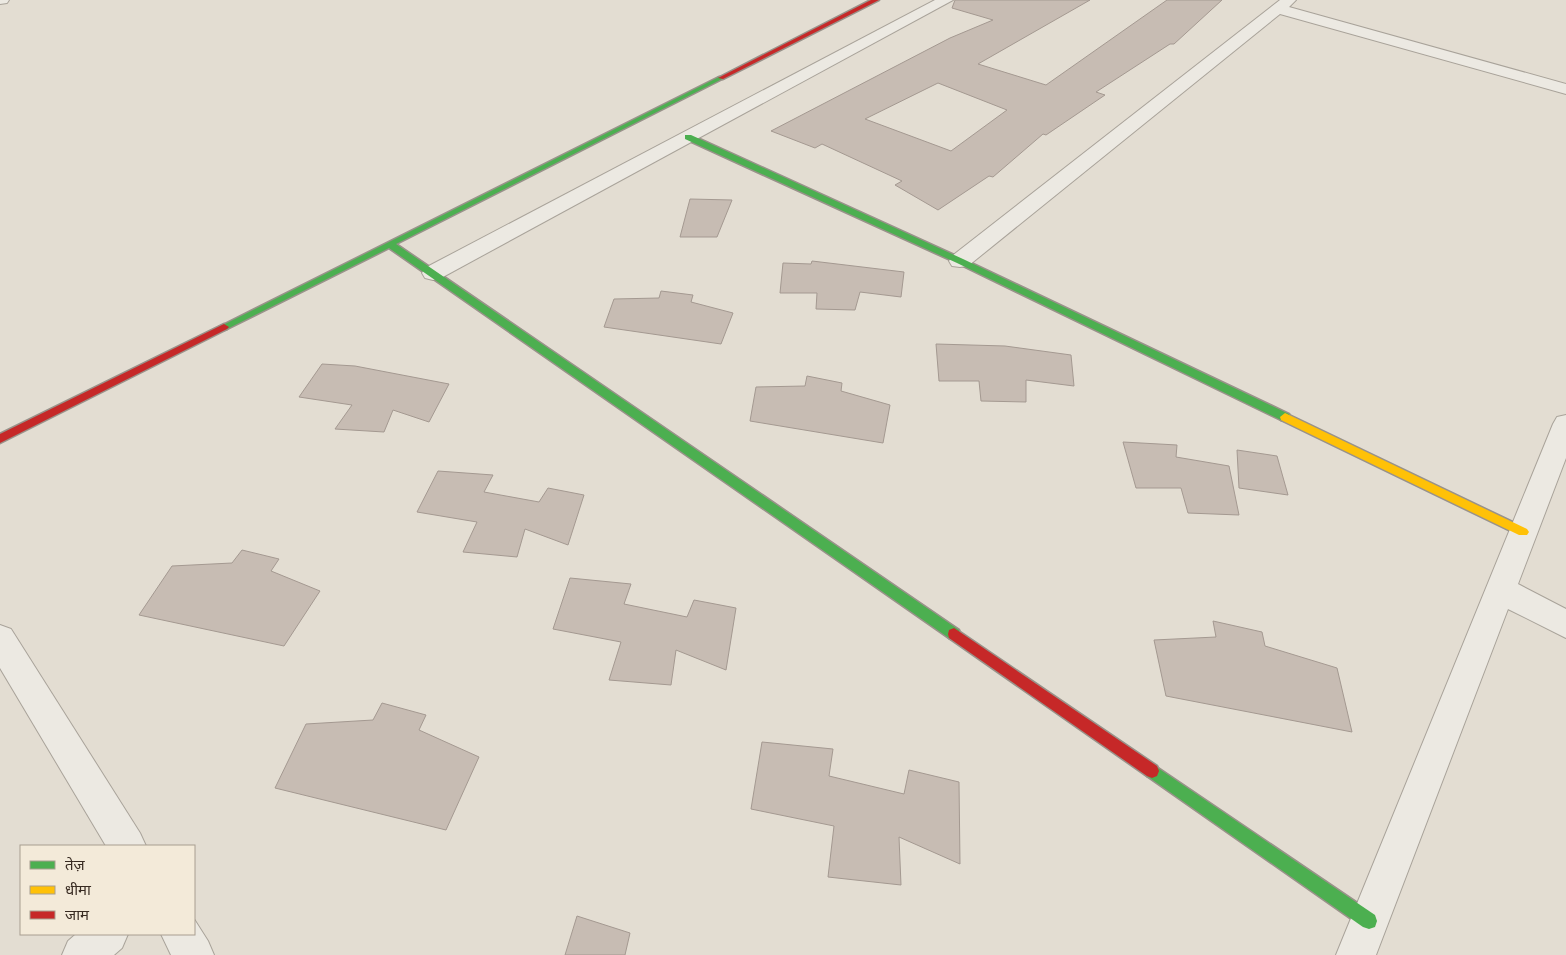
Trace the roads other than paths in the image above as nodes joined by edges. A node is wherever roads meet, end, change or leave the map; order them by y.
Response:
1 (876, 0) edge
2 (946, 0) edge
3 (1283, 4) edge
4 (1566, 88) edge
5 (688, 137) junction
6 (390, 244) junction
7 (960, 261) junction
8 (433, 273) junction
9 (1566, 424) edge
10 (0, 439) edge
11 (1523, 532) junction
12 (1500, 590) junction
13 (1566, 624) edge
14 (0, 639) edge
15 (126, 845) edge
16 (1369, 921) junction
17 (107, 935) edge
18 (182, 935) edge
19 (82, 955) edge
20 (194, 955) edge
21 (1356, 955) edge

1 - 6 street
2 - 5 street
3 - 4 street
3 - 7 street
5 - 7 street
5 - 8 street
6 - 8 street
6 - 10 street
7 - 11 street
8 - 16 street
9 - 11 street
11 - 12 street
12 - 13 street
12 - 16 street
14 - 15 street
16 - 21 street
17 - 19 street
18 - 20 street

